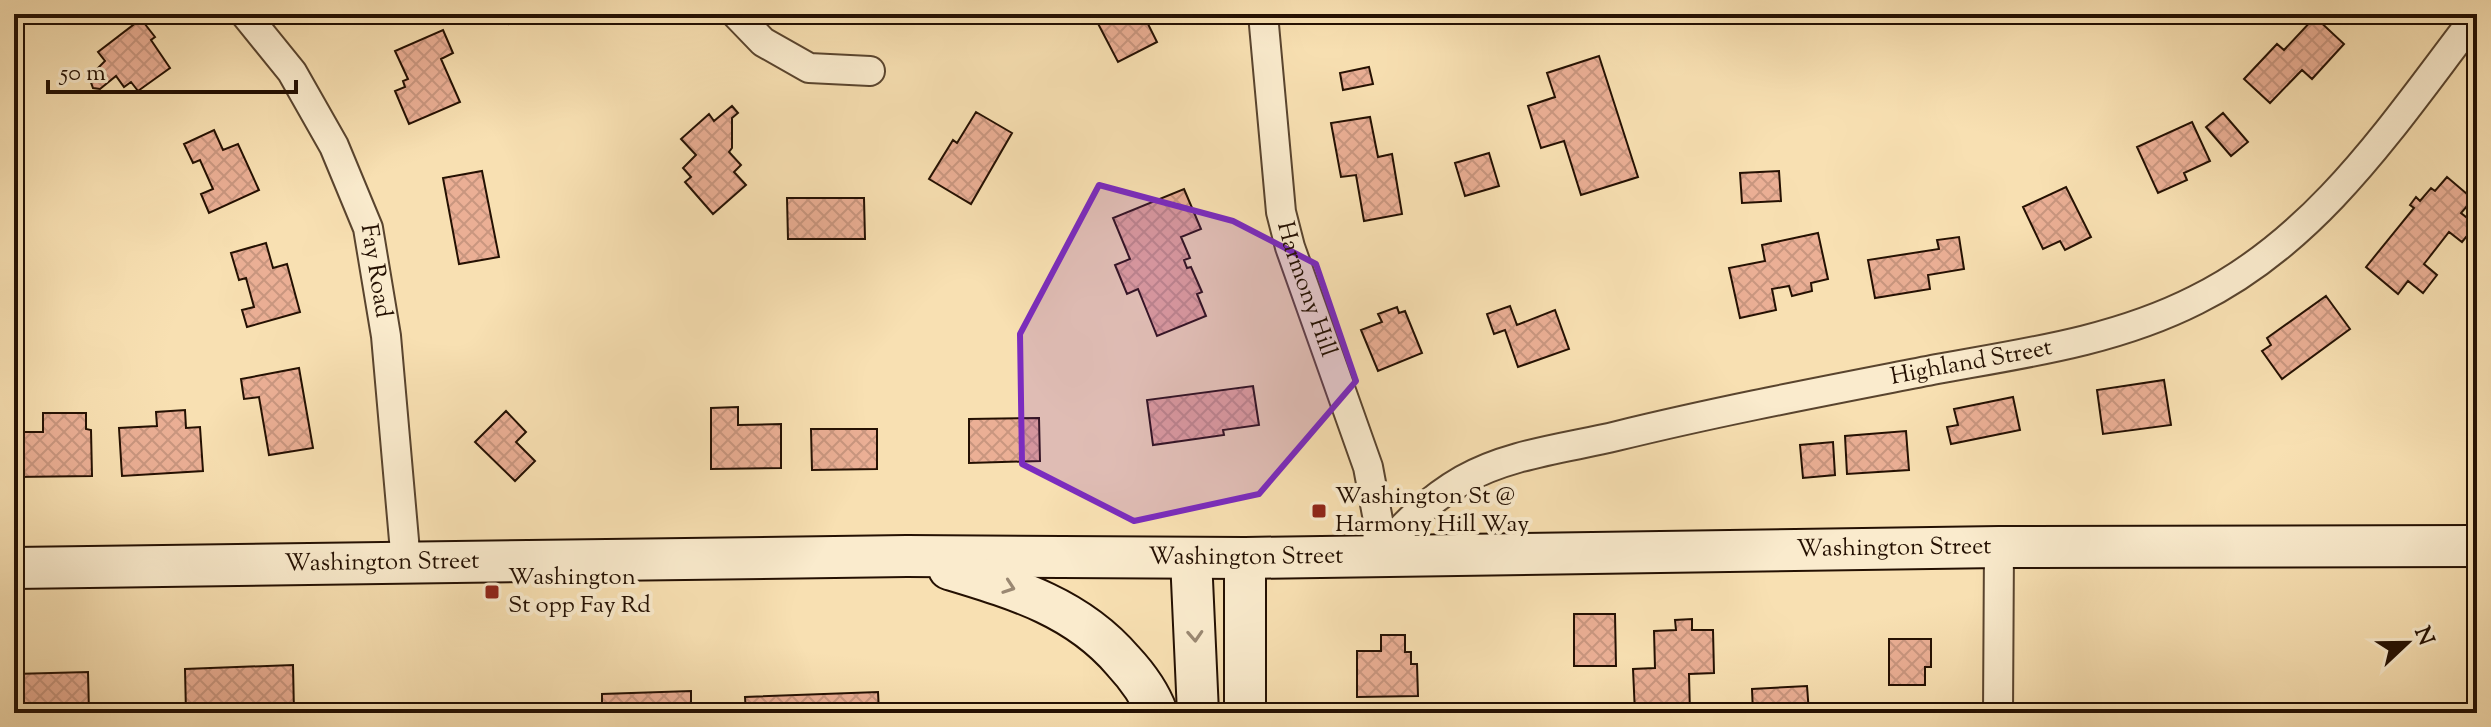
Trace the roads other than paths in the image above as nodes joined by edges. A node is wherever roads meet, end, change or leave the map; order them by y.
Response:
1 (245, 14) edge
2 (736, 14) edge
3 (1263, 14) edge
4 (2477, 15) edge
5 (870, 71) dead end
6 (2477, 546) edge
7 (1999, 547) junction
8 (907, 556) junction
9 (1377, 556) junction
10 (1191, 558) junction
11 (1245, 558) junction
12 (406, 563) junction
13 (14, 568) edge
14 (1157, 713) edge
15 (1198, 713) edge
16 (1245, 713) edge
17 (1998, 713) edge

1 - 12 street, Fay Road
2 - 5 street
3 - 9 street, Harmony Hill
4 - 9 street, Highland Street
6 - 7 main road, Washington Street
7 - 9 main road, Washington Street
7 - 17 street
8 - 10 main road, Washington Street
8 - 12 main road, Washington Street
8 -> 14 main road
9 - 11 main road, Washington Street
10 - 11 main road, Washington Street
10 -> 15 main road
11 - 16 main road
12 - 13 main road, Washington Street

